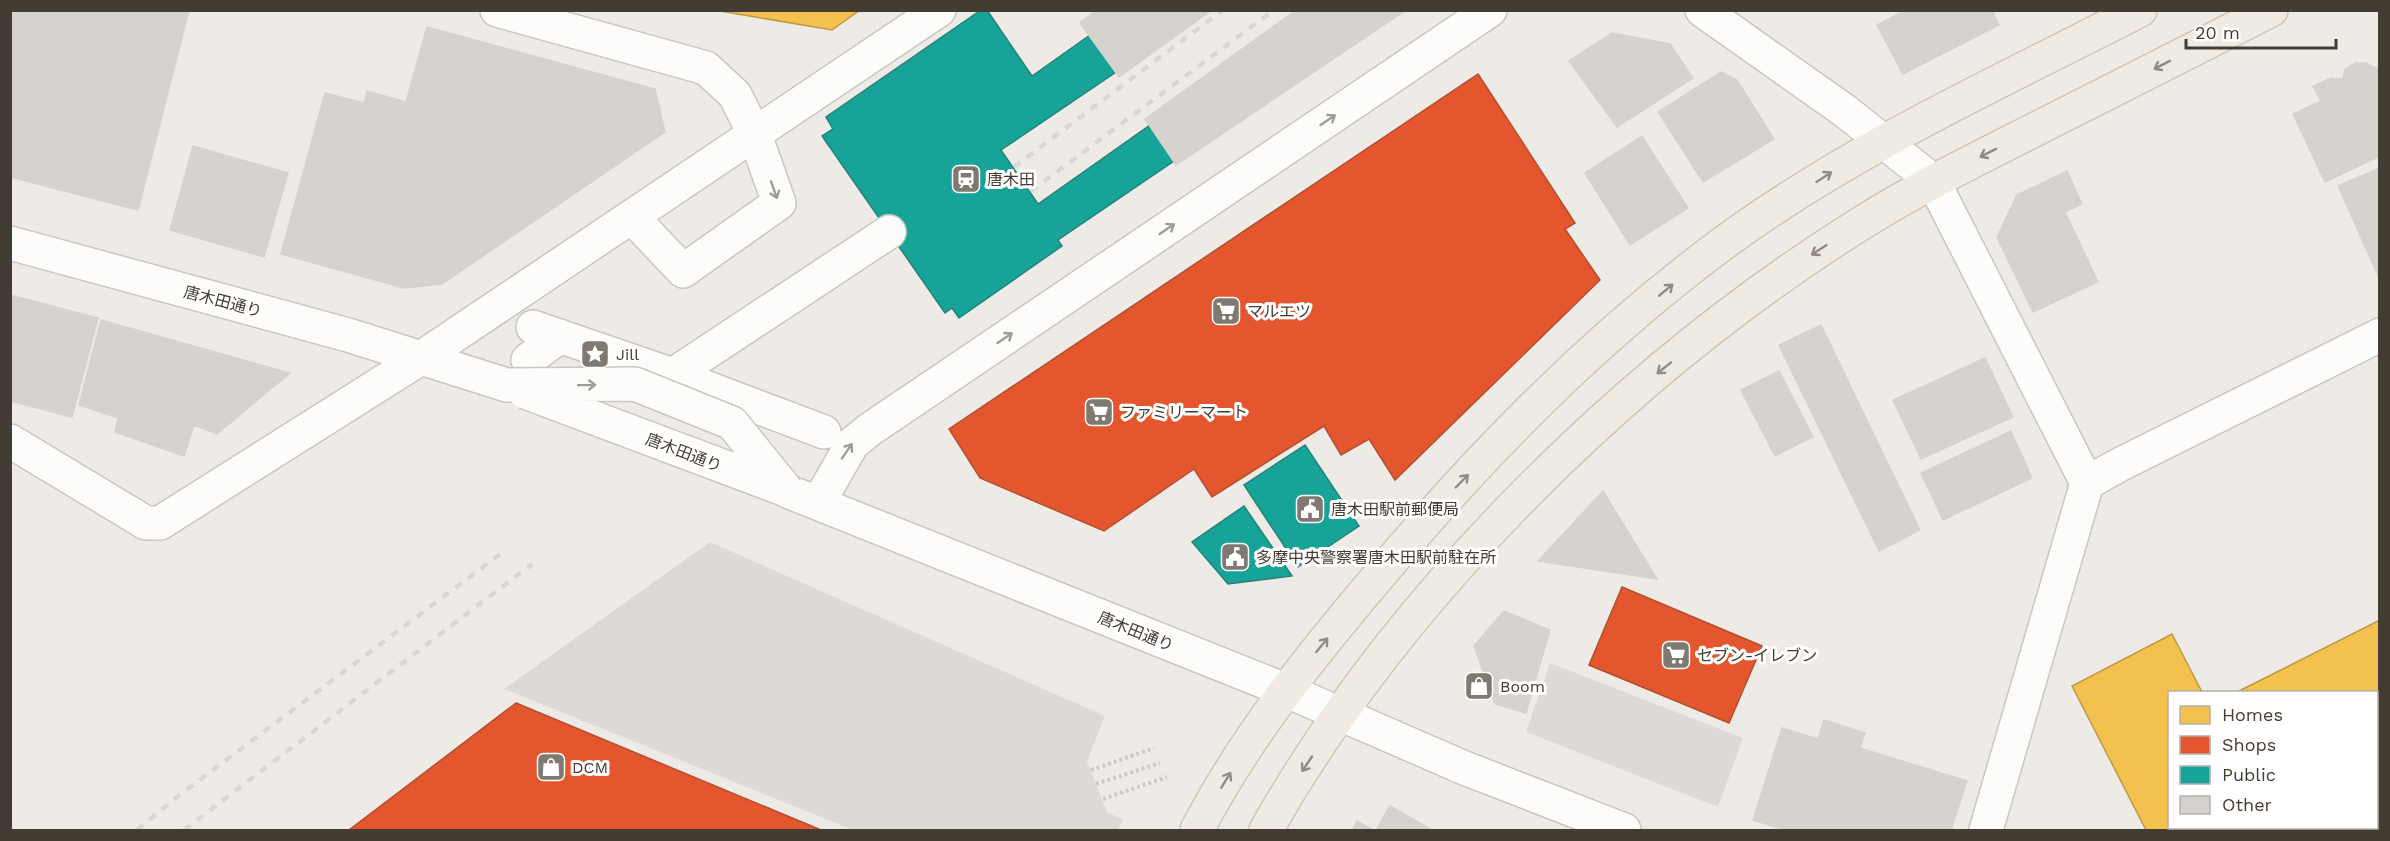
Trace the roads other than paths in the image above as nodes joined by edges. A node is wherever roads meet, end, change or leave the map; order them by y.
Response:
1 (497, 10) edge
2 (939, 10) edge
3 (1490, 10) edge
4 (1702, 10) edge
5 (2140, 10) edge
6 (2271, 10) edge
7 (755, 135) junction
8 (1884, 140) junction
9 (1933, 181) junction
10 (632, 217) junction
11 (889, 232) dead end
12 (10, 243) edge
13 (2379, 334) edge
14 (422, 358) junction
15 (528, 360) dead end
16 (669, 377) junction
17 (507, 386) junction
18 (824, 432) dead end
19 (10, 441) edge
20 (2087, 483) junction
21 (788, 491) junction
22 (819, 502) junction
23 (1285, 690) junction
24 (1340, 715) junction
25 (1197, 831) edge
26 (1266, 831) edge
27 (1624, 831) edge
28 (1986, 831) edge

1 - 7 street
2 - 7 street
22 -> 3 street
4 - 8 street
5 - 8 main road
6 -> 9 main road
7 - 10 street
7 -> 10 street
8 - 9 street
23 -> 8 main road
9 - 20 street
9 -> 24 main road
10 - 14 street
11 - 16 street
12 - 14 street, 唐木田通り
13 - 20 street
14 - 17 street, 唐木田通り
14 - 19 street
15 - 16 street
16 - 18 street
17 - 21 street, 唐木田通り, bridge
17 -> 21 street, bridge
20 - 28 street
21 - 22 street, 唐木田通り
22 - 23 street, 唐木田通り
23 - 24 street, 唐木田通り
25 -> 23 main road
24 -> 26 main road
24 - 27 street, 唐木田通り

